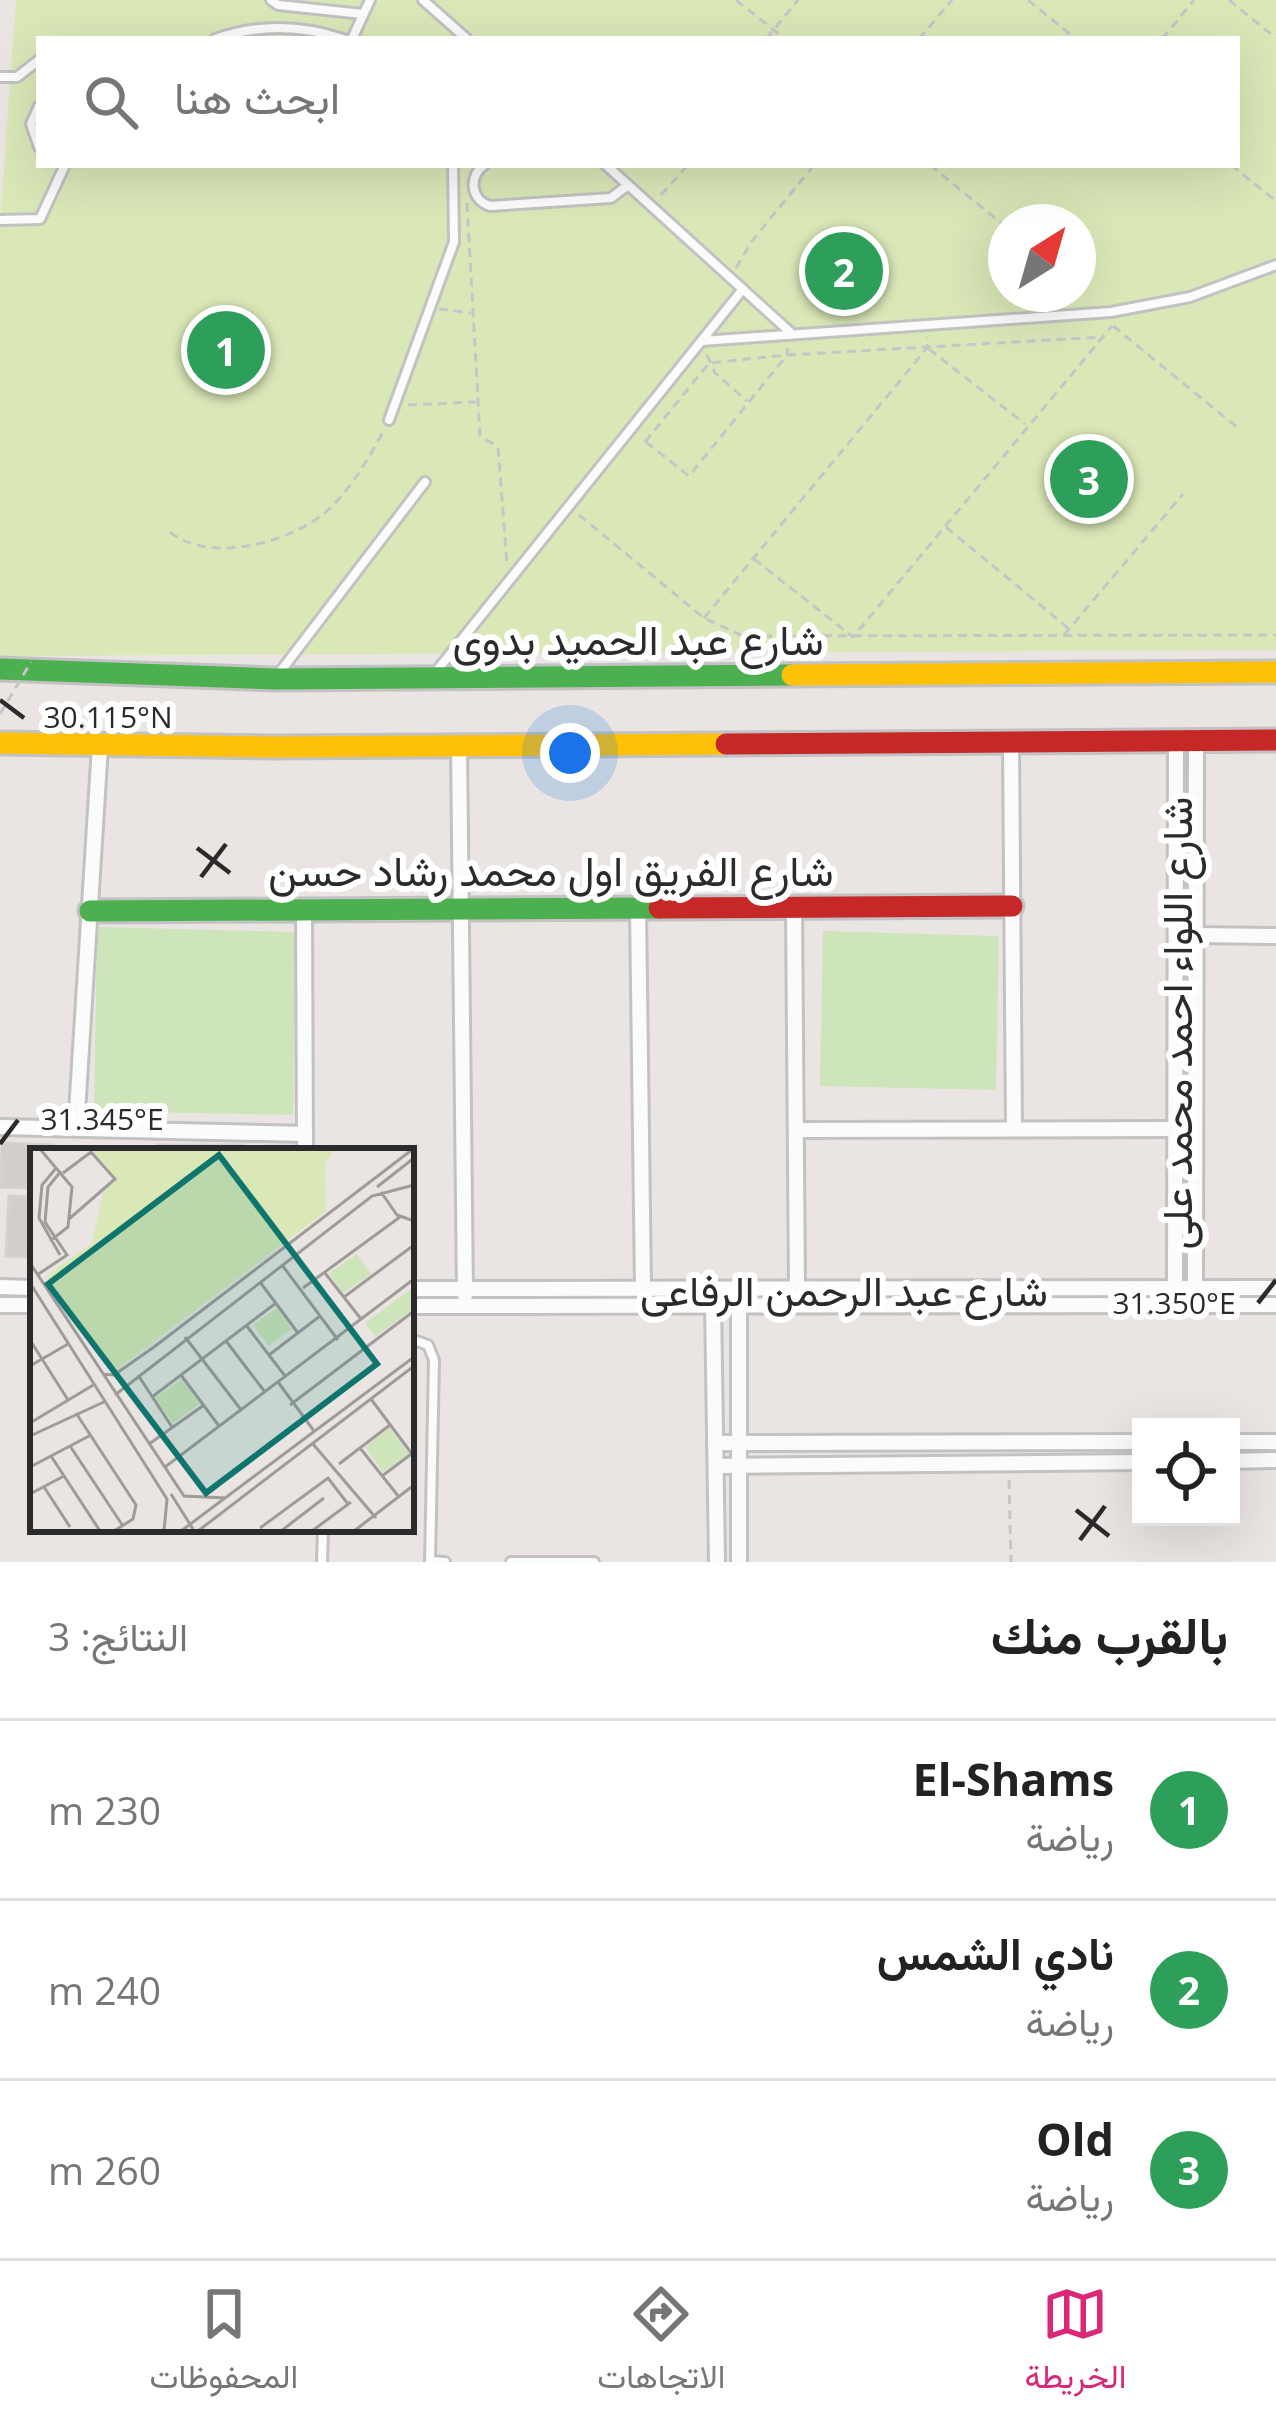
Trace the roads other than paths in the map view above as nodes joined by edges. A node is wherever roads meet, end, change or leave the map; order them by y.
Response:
1 (272, 0) edge
2 (370, 0) edge
3 (424, 0) edge
4 (342, 5) edge
5 (363, 14) junction
6 (227, 36) edge
7 (331, 36) edge
8 (353, 36) edge
9 (464, 36) edge
10 (36, 62) edge
11 (0, 76) edge
12 (52, 168) edge
13 (63, 168) edge
14 (453, 168) edge
15 (482, 168) edge
16 (609, 168) edge
17 (59, 180) junction
18 (628, 185) junction
19 (0, 220) edge
20 (1276, 265) edge
21 (743, 290) junction
22 (790, 332) junction
23 (702, 341) junction
24 (389, 420) road end
25 (425, 482) dead end
26 (0, 669) edge
27 (1276, 672) edge
28 (275, 679) junction
29 (430, 679) junction
30 (1186, 740) junction
31 (1276, 740) edge
32 (1011, 742) junction
33 (0, 743) edge
34 (459, 745) junction
35 (100, 746) junction
36 (1012, 906) junction
37 (794, 907) junction
38 (638, 908) junction
39 (461, 909) junction
40 (304, 910) junction
41 (90, 911) junction
42 (1196, 935) junction
43 (1276, 936) edge
44 (0, 1127) edge
45 (76, 1128) junction
46 (1014, 1129) junction
47 (1175, 1129) junction
48 (796, 1130) junction
49 (304, 1133) junction
50 (304, 1148) edge
51 (414, 1288) edge
52 (1175, 1288) junction
53 (1195, 1288) junction
54 (1276, 1288) edge
55 (465, 1289) junction
56 (643, 1289) junction
57 (739, 1289) junction
58 (797, 1289) junction
59 (713, 1299) junction
60 (0, 1304) edge
61 (30, 1305) edge
62 (1175, 1305) junction
63 (1194, 1305) junction
64 (1276, 1305) edge
65 (414, 1306) edge
66 (465, 1306) junction
67 (739, 1307) junction
68 (414, 1341) edge
69 (1132, 1442) edge
70 (1240, 1442) edge
71 (1276, 1442) edge
72 (716, 1443) junction
73 (739, 1443) junction
74 (1276, 1460) edge
75 (1240, 1461) edge
76 (1132, 1462) edge
77 (716, 1466) junction
78 (739, 1466) junction
79 (323, 1532) edge
80 (430, 1561) edge
81 (322, 1562) edge
82 (445, 1562) edge
83 (511, 1562) edge
84 (577, 1562) edge
85 (594, 1562) edge
86 (717, 1562) edge
87 (739, 1562) edge

1 - 4 lane
2 - 5 lane
3 - 9 lane
4 - 5 lane
5 - 8 lane
6 - 7 lane
10 - 11 lane
12 - 17 lane
13 - 17 lane
14 - 24 lane
15 - 18 lane
16 - 18 lane
17 - 19 lane
18 - 21 lane
20 - 22 lane
21 - 22 lane
21 - 23 lane
22 - 23 lane
23 - 29 lane
25 - 28 lane
26 - 28 main road, شارع عبد الحميد بدوى
27 - 29 main road, شارع عبد الحميد بدوى
28 - 29 main road, شارع عبد الحميد بدوى
30 - 31 main road
30 - 32 main road
30 - 42 street, شارع اللواء احمد محمد على
30 - 47 street, شارع اللواء احمد محمد على
32 - 34 main road
32 - 36 street
33 - 35 main road
34 - 35 main road
34 - 39 street
35 - 41 street
36 - 37 main road, شارع الفريق اول محمد رشاد حسن
36 - 46 street
37 - 38 main road, شارع الفريق اول محمد رشاد حسن
37 - 48 street
38 - 39 main road, شارع الفريق اول محمد رشاد حسن
38 - 56 street
39 - 40 main road, شارع الفريق اول محمد رشاد حسن
39 - 55 street
40 - 41 main road, شارع الفريق اول محمد رشاد حسن
40 - 49 street
41 - 45 street
42 - 43 street
42 - 53 street, شارع اللواء احمد محمد على
44 - 45 street
45 - 49 street
46 - 47 street
46 - 48 street
47 - 52 street, شارع اللواء احمد محمد على
48 - 58 street
49 - 50 street
51 - 55 street, شارع عبد الرحمن الرفاعى
52 - 53 street, شارع عبد الرحمن الرفاعى
52 - 58 street, شارع عبد الرحمن الرفاعى
52 - 62 street, شارع اللواء احمد محمد على
53 - 54 street, شارع عبد الرحمن الرفاعى
53 - 63 street, شارع اللواء احمد محمد على
55 - 56 street, شارع عبد الرحمن الرفاعى
55 - 66 street
56 - 59 street, شارع عبد الرحمن الرفاعى
57 - 58 street, شارع عبد الرحمن الرفاعى
57 - 59 street, شارع عبد الرحمن الرفاعى
57 - 67 street
59 - 66 street, شارع عبد الرحمن الرفاعى
59 - 67 street, شارع عبد الرحمن الرفاعى
59 - 72 street
60 - 61 street
62 - 63 street, شارع عبد الرحمن الرفاعى
62 - 67 street, شارع عبد الرحمن الرفاعى
63 - 64 street, شارع عبد الرحمن الرفاعى
65 - 66 street, شارع عبد الرحمن الرفاعى
67 - 73 street
68 - 80 lane
69 - 73 street
70 - 71 street
72 - 73 street
72 - 77 street
73 - 78 street
74 - 75 street
76 - 78 street
77 - 78 street
77 - 86 street
78 - 87 street
79 - 81 lane
80 - 82 lane
83 - 84 lane
84 - 85 lane

